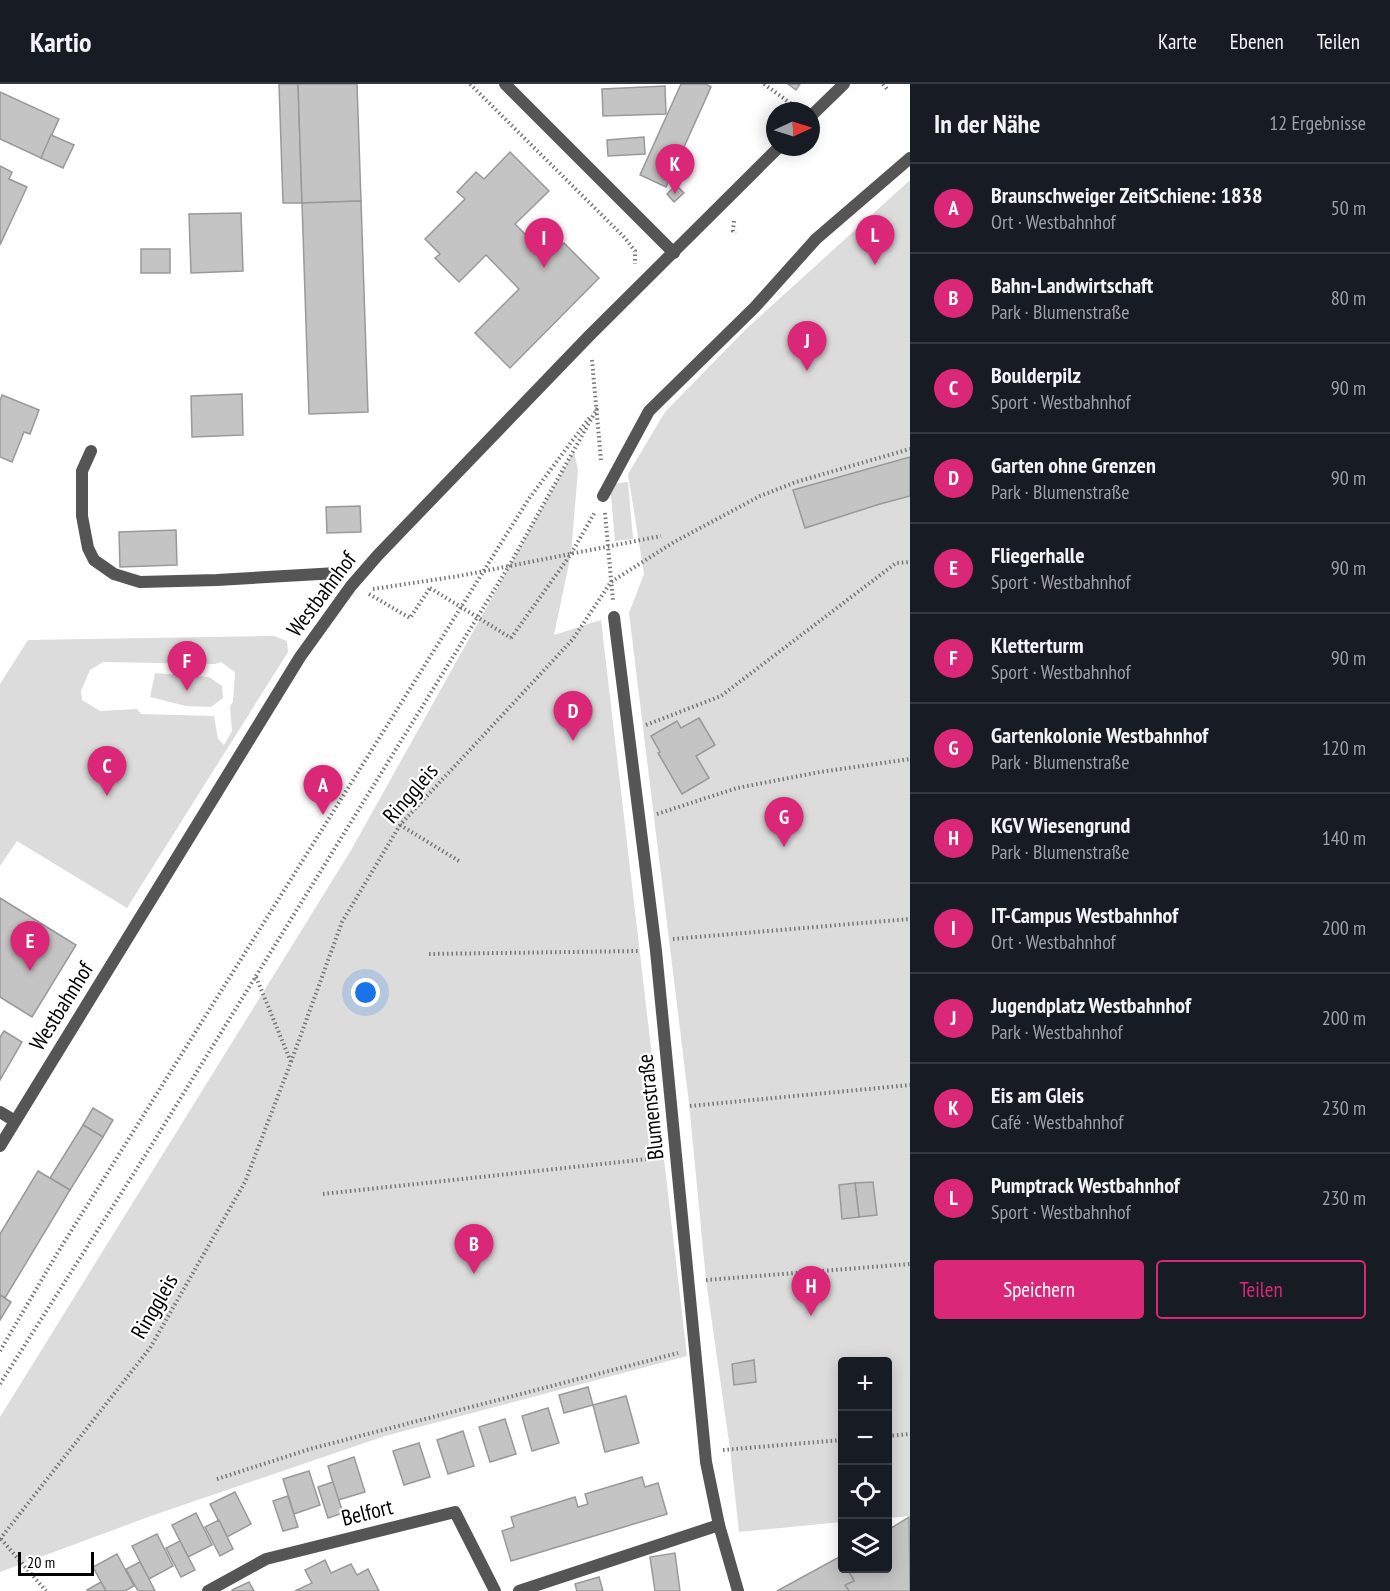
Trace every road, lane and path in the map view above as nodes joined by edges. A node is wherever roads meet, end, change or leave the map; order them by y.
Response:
1 (505, 84) edge
2 (764, 84) edge
3 (844, 84) edge
4 (883, 84) edge
5 (886, 89) dead end
6 (789, 102) edge
7 (820, 107) edge
8 (770, 156) edge
9 (910, 158) edge
10 (674, 253) junction
11 (589, 336) junction
12 (597, 407) junction
13 (910, 449) edge
14 (91, 451) dead end
15 (603, 496) joint
16 (661, 536) dead end
17 (571, 554) junction
18 (910, 562) edge
19 (509, 566) junction
20 (483, 571) junction
21 (337, 573) dead end
22 (614, 617) dead end
23 (629, 732) junction
24 (910, 759) edge
25 (639, 820) junction
26 (400, 825) junction
27 (459, 861) dead end
28 (910, 919) edge
29 (655, 946) junction
30 (429, 954) dead end
31 (255, 976) junction
32 (291, 1062) junction
33 (910, 1085) edge
34 (672, 1108) junction
35 (0, 1112) edge
36 (15, 1121) junction
37 (0, 1146) edge
38 (676, 1156) junction
39 (323, 1194) dead end
40 (910, 1264) edge
41 (687, 1281) junction
42 (693, 1349) junction
43 (0, 1351) edge
44 (0, 1384) edge
45 (910, 1434) edge
46 (892, 1436) edge
47 (838, 1440) edge
48 (704, 1452) junction
49 (217, 1479) dead end
50 (719, 1525) junction
51 (1, 1539) edge
52 (46, 1591) edge
53 (208, 1591) edge
54 (495, 1591) edge
55 (519, 1591) edge
56 (738, 1591) edge

1 - 10 street
2 - 6 path
3 - 7 street
4 - 5 path
8 - 10 street, Westbahnhof
9 - 15 street
10 - 11 street, Westbahnhof
11 - 12 path
11 - 36 street, Westbahnhof
12 - 19 path
12 - 20 path
13 - 26 path, Ringgleis
14 - 21 street
15 - 17 path
16 - 17 path
17 - 19 path
17 - 20 path, bridge
18 - 23 path
19 - 20 path
19 - 31 path
20 - 43 path
22 - 23 street, Blumenstraße
23 - 25 street, Blumenstraße
24 - 25 path
25 - 29 street, Blumenstraße
26 - 27 path
26 - 32 path, Ringgleis
28 - 29 path
29 - 30 path
29 - 34 street, Blumenstraße
31 - 32 path
31 - 44 path
32 - 51 path, Ringgleis
33 - 34 path
34 - 38 street, Blumenstraße
35 - 36 street
36 - 37 street, Westbahnhof
38 - 39 path
38 - 41 street, Blumenstraße
40 - 41 path
41 - 42 street, Blumenstraße
42 - 48 street, Blumenstraße
42 - 49 path
45 - 46 path
47 - 48 path
48 - 50 street, Blumenstraße
50 - 55 street
50 - 56 street, Blumenstraße
51 - 52 path
53 - 54 street, Belfort

